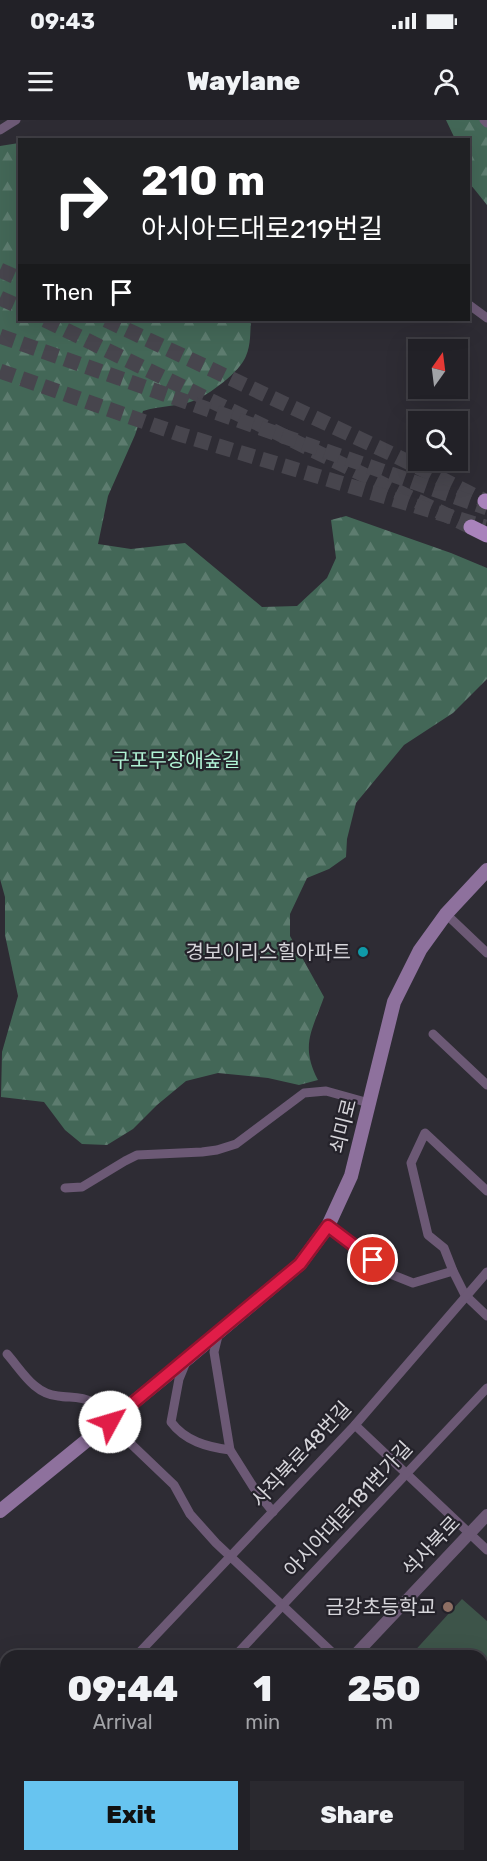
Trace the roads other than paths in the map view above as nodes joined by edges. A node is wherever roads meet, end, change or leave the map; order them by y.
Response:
1 (16, 120) edge
2 (0, 130) edge
3 (470, 305) edge
4 (487, 318) edge
5 (471, 527) tunnel mouth
6 (487, 535) edge
7 (487, 870) edge
8 (446, 914) junction
9 (487, 953) edge
10 (433, 1034) dead end
11 (487, 1085) edge
12 (369, 1103) junction
13 (65, 1188) dead end
14 (487, 1191) edge
15 (328, 1226) junction
16 (453, 1271) junction
17 (487, 1272) edge
18 (465, 1295) junction
19 (487, 1316) edge
20 (220, 1331) junction
21 (7, 1354) dead end
22 (188, 1358) junction
23 (487, 1388) edge
24 (110, 1422) junction
25 (355, 1425) junction
26 (230, 1450) junction
27 (406, 1474) junction
28 (0, 1511) edge
29 (273, 1512) junction
30 (487, 1515) edge
31 (470, 1534) junction
32 (487, 1550) edge
33 (230, 1557) junction
34 (282, 1606) junction
35 (142, 1650) edge
36 (242, 1650) edge
37 (330, 1650) edge
38 (360, 1650) edge

1 - 2 street
3 - 4 street
5 - 6 main road
7 - 8 main road, 쇠미로
8 - 9 street
8 - 12 main road, 쇠미로
10 - 11 street
12 - 13 street
12 - 15 main road, 쇠미로
14 - 16 street
15 - 16 street
15 - 20 main road, 쇠미로
16 - 18 street
17 - 18 street, 사직북로48번길
18 - 19 street
18 - 25 street, 사직북로48번길
20 - 22 main road, 쇠미로
20 - 26 street
21 - 24 street
22 - 24 main road, 쇠미로
22 - 26 street, 쇠미로
23 - 27 street, 아시아대로181번가길
24 - 28 main road, 쇠미로
24 - 33 street
25 - 27 street
25 - 29 street, 사직북로48번길
26 - 29 street
27 - 31 street
27 - 34 street, 아시아대로181번가길
29 - 33 street, 사직북로48번길
30 - 31 street, 석사북로
31 - 32 street
31 - 38 street, 석사북로
33 - 34 street
33 - 35 street, 사직북로48번길
34 - 36 street, 아시아대로181번가길
34 - 37 street

